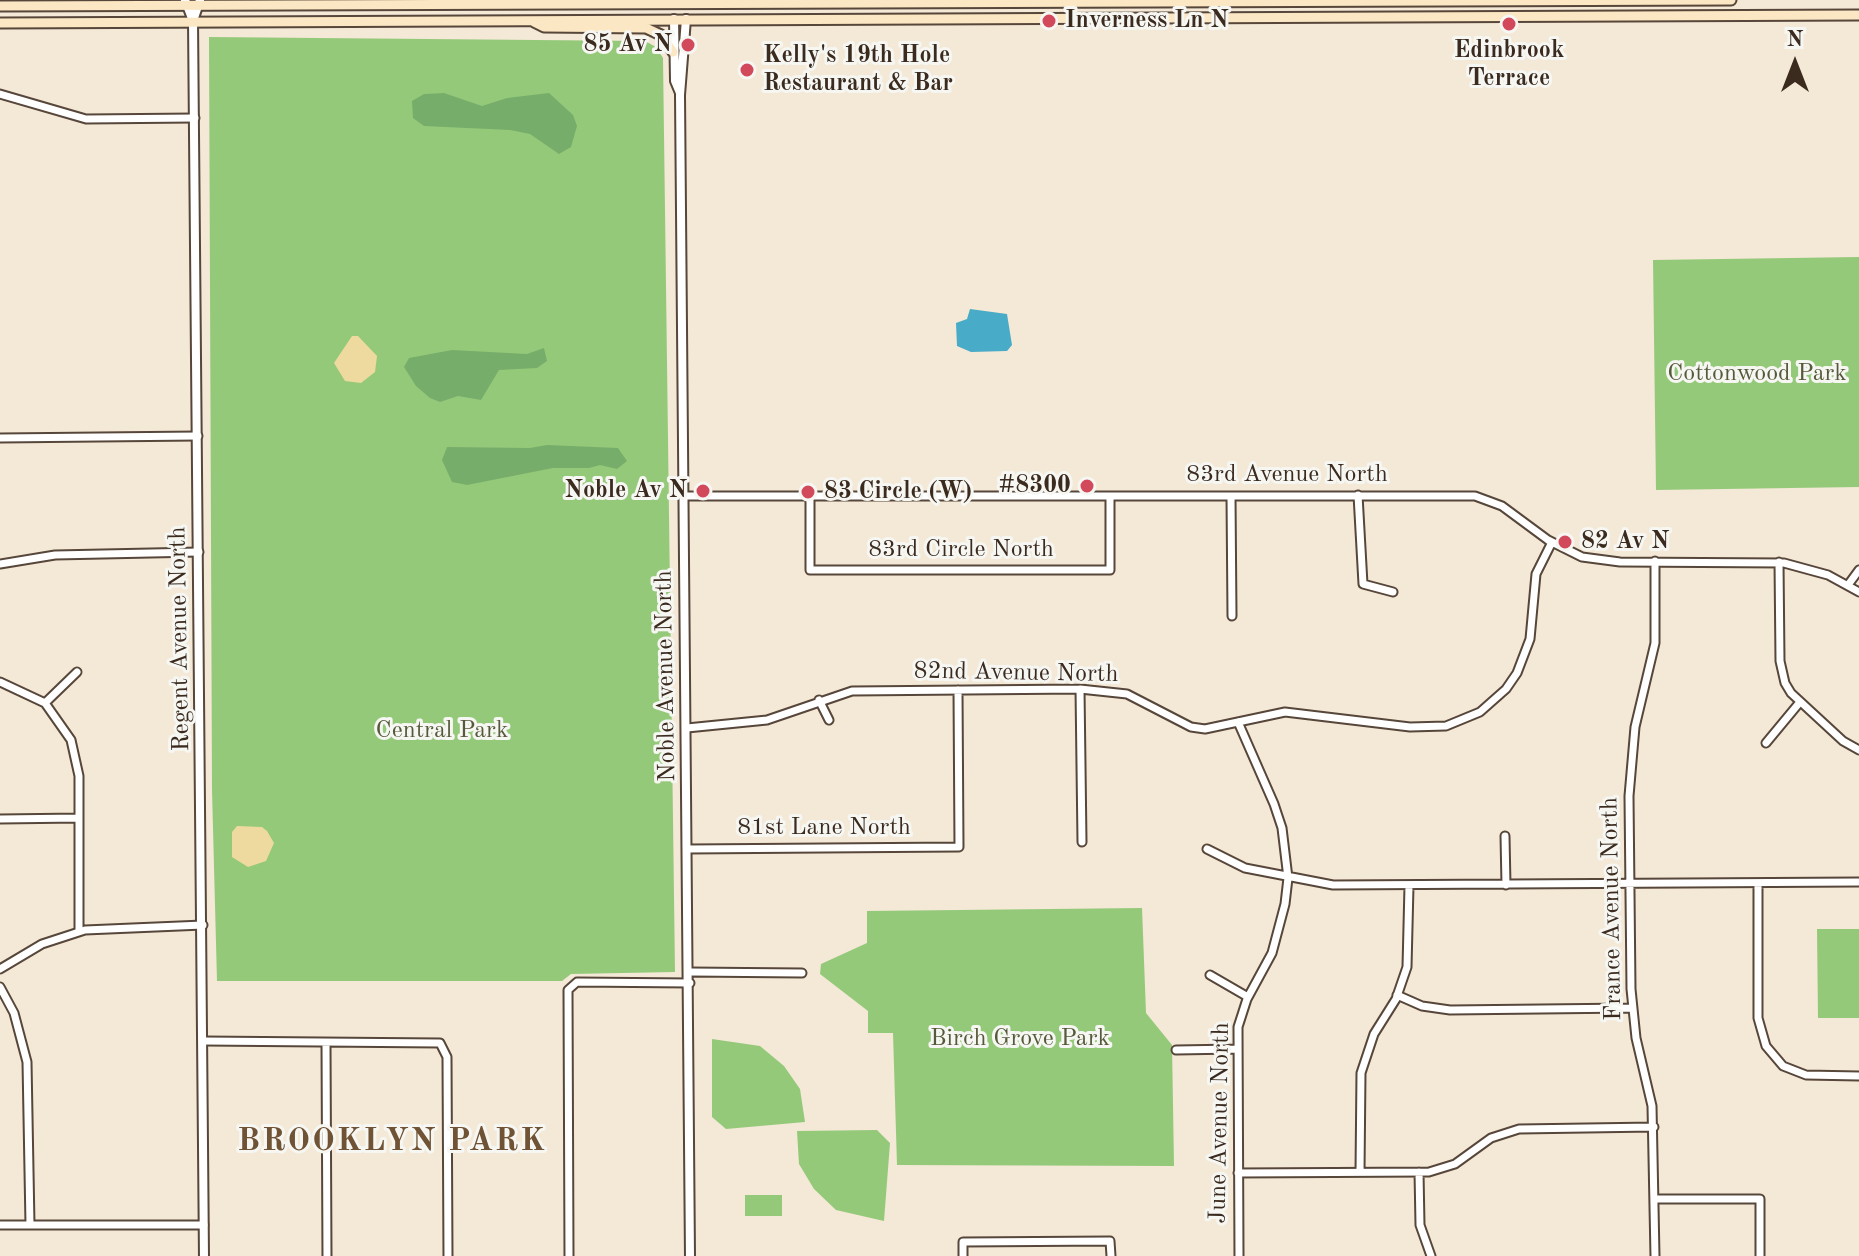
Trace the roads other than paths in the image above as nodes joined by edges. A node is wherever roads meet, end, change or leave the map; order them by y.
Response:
1 (640, 0) edge
2 (1731, 0) edge
3 (675, 1) edge
4 (687, 1) edge
5 (820, 1) edge
6 (1067, 1) edge
7 (1529, 1) edge
8 (440, 2) edge
9 (185, 3) edge
10 (200, 3) edge
11 (624, 3) junction
12 (0, 6) edge
13 (1859, 15) edge
14 (1067, 18) junction
15 (1529, 18) junction
16 (674, 19) junction
17 (686, 19) junction
18 (531, 20) junction
19 (193, 21) junction
20 (0, 23) edge
21 (673, 52) junction
22 (0, 94) edge
23 (680, 95) junction
24 (195, 118) junction
25 (198, 436) junction
26 (0, 438) edge
27 (1358, 495) junction
28 (685, 496) junction
29 (1110, 496) junction
30 (1231, 496) junction
31 (810, 498) junction
32 (1552, 542) junction
33 (199, 552) junction
34 (1655, 561) junction
35 (1779, 562) junction
36 (0, 564) edge
37 (1859, 570) edge
38 (1848, 585) junction
39 (1393, 592) dead end
40 (1859, 592) edge
41 (1232, 616) dead end
42 (77, 672) dead end
43 (0, 682) edge
44 (1080, 689) junction
45 (958, 690) junction
46 (819, 700) junction
47 (1800, 702) junction
48 (45, 703) junction
49 (829, 720) dead end
50 (1238, 722) junction
51 (1401, 726) junction
52 (687, 728) junction
53 (1399, 737) dead end
54 (1766, 743) dead end
55 (1859, 750) edge
56 (79, 818) junction
57 (0, 819) edge
58 (1505, 836) dead end
59 (1082, 842) dead end
60 (688, 849) junction
61 (1207, 849) dead end
62 (1288, 878) junction
63 (1859, 882) edge
64 (1758, 883) junction
65 (1630, 884) junction
66 (1506, 885) junction
67 (1409, 886) junction
68 (203, 925) junction
69 (79, 931) junction
70 (0, 969) edge
71 (690, 972) junction
72 (802, 973) dead end
73 (1210, 975) dead end
74 (690, 983) junction
75 (0, 987) edge
76 (1397, 995) junction
77 (1248, 997) junction
78 (1632, 1008) junction
79 (203, 1041) junction
80 (326, 1043) junction
81 (1236, 1049) junction
82 (1176, 1050) dead end
83 (1859, 1076) edge
84 (1654, 1127) junction
85 (1360, 1172) junction
86 (1419, 1172) junction
87 (1238, 1173) junction
88 (1655, 1199) junction
89 (0, 1225) edge
90 (30, 1225) junction
91 (204, 1225) junction
92 (204, 1256) edge
93 (327, 1256) edge
94 (448, 1256) edge
95 (569, 1256) edge
96 (690, 1256) edge
97 (963, 1256) edge
98 (1111, 1256) edge
99 (1239, 1256) edge
100 (1431, 1256) edge
101 (1655, 1256) edge
102 (1760, 1256) edge

1 - 11 main road
2 - 7 main road
3 - 4 main road
3 - 11 main road
3 - 16 main road
4 - 5 main road
4 - 17 main road
5 - 6 main road
6 - 7 main road
6 - 14 street
7 - 15 street
8 - 10 main road
8 - 11 main road
9 - 10 main road
9 - 12 main road
9 - 19 street, Regent Avenue North
10 - 19 street, Regent Avenue North
13 - 15 main road
14 - 15 main road
14 - 17 main road
16 - 17 main road
16 - 18 main road
16 - 21 street, Noble Avenue North
17 - 23 street, Noble Avenue North
18 - 19 main road
18 - 21 main road
19 - 20 main road
19 - 24 street, Regent Avenue North
21 - 23 street, Noble Avenue North
22 - 24 street
23 - 28 street, Noble Avenue North
24 - 25 street, Regent Avenue North
25 - 26 street
25 - 33 street, Regent Avenue North
27 - 30 street, 83rd Avenue North
27 - 32 street, 83rd Avenue North
27 - 39 street
28 - 31 street, 83rd Avenue North
28 - 52 street, Noble Avenue North
29 - 30 street, 83rd Avenue North
29 - 31 street, 83rd Avenue North
29 - 31 street, 83rd Circle North
30 - 41 street
32 - 34 street, 83rd Avenue North
32 - 51 street, 82nd Avenue North
33 - 36 street
33 - 68 street, Regent Avenue North
34 - 35 street, 83rd Avenue North
34 - 65 street, France Avenue North
35 - 38 street, 83rd Avenue North
35 - 47 street
37 - 38 street
38 - 40 street, 83rd Avenue North
42 - 48 street
43 - 48 street
44 - 45 street, 82nd Avenue North
44 - 50 street, 82nd Avenue North
44 - 59 street
45 - 46 street, 82nd Avenue North
45 - 60 street, 81st Lane North
46 - 49 street
46 - 52 street, 82nd Avenue North
47 - 54 street
47 - 55 street
48 - 56 street
50 - 51 street, 82nd Avenue North
50 - 62 street, June Avenue North
51 - 53 street
52 - 60 street, Noble Avenue North
56 - 57 street
56 - 69 street
58 - 66 street
60 - 71 street, Noble Avenue North
61 - 62 street
62 - 67 street
62 - 77 street, June Avenue North
63 - 64 street
64 - 65 street
64 - 83 street
65 - 66 street
65 - 78 street, France Avenue North
66 - 67 street
67 - 76 street
68 - 69 street
68 - 79 street, Regent Avenue North
69 - 70 street
71 - 72 street
71 - 74 street, Noble Avenue North
73 - 77 street
74 - 95 street
74 - 96 street, Noble Avenue North
75 - 90 street
76 - 78 street
76 - 85 street
77 - 81 street, June Avenue North
78 - 84 street, France Avenue North
79 - 80 street
79 - 91 street, Regent Avenue North
80 - 93 street
80 - 94 street
81 - 82 street
81 - 87 street, June Avenue North
84 - 86 street
84 - 88 street, France Avenue North
85 - 86 street
85 - 87 street
86 - 100 street
87 - 99 street, June Avenue North
88 - 101 street, France Avenue North
88 - 102 street
89 - 90 street
90 - 91 street
91 - 92 street, Regent Avenue North
97 - 98 street

